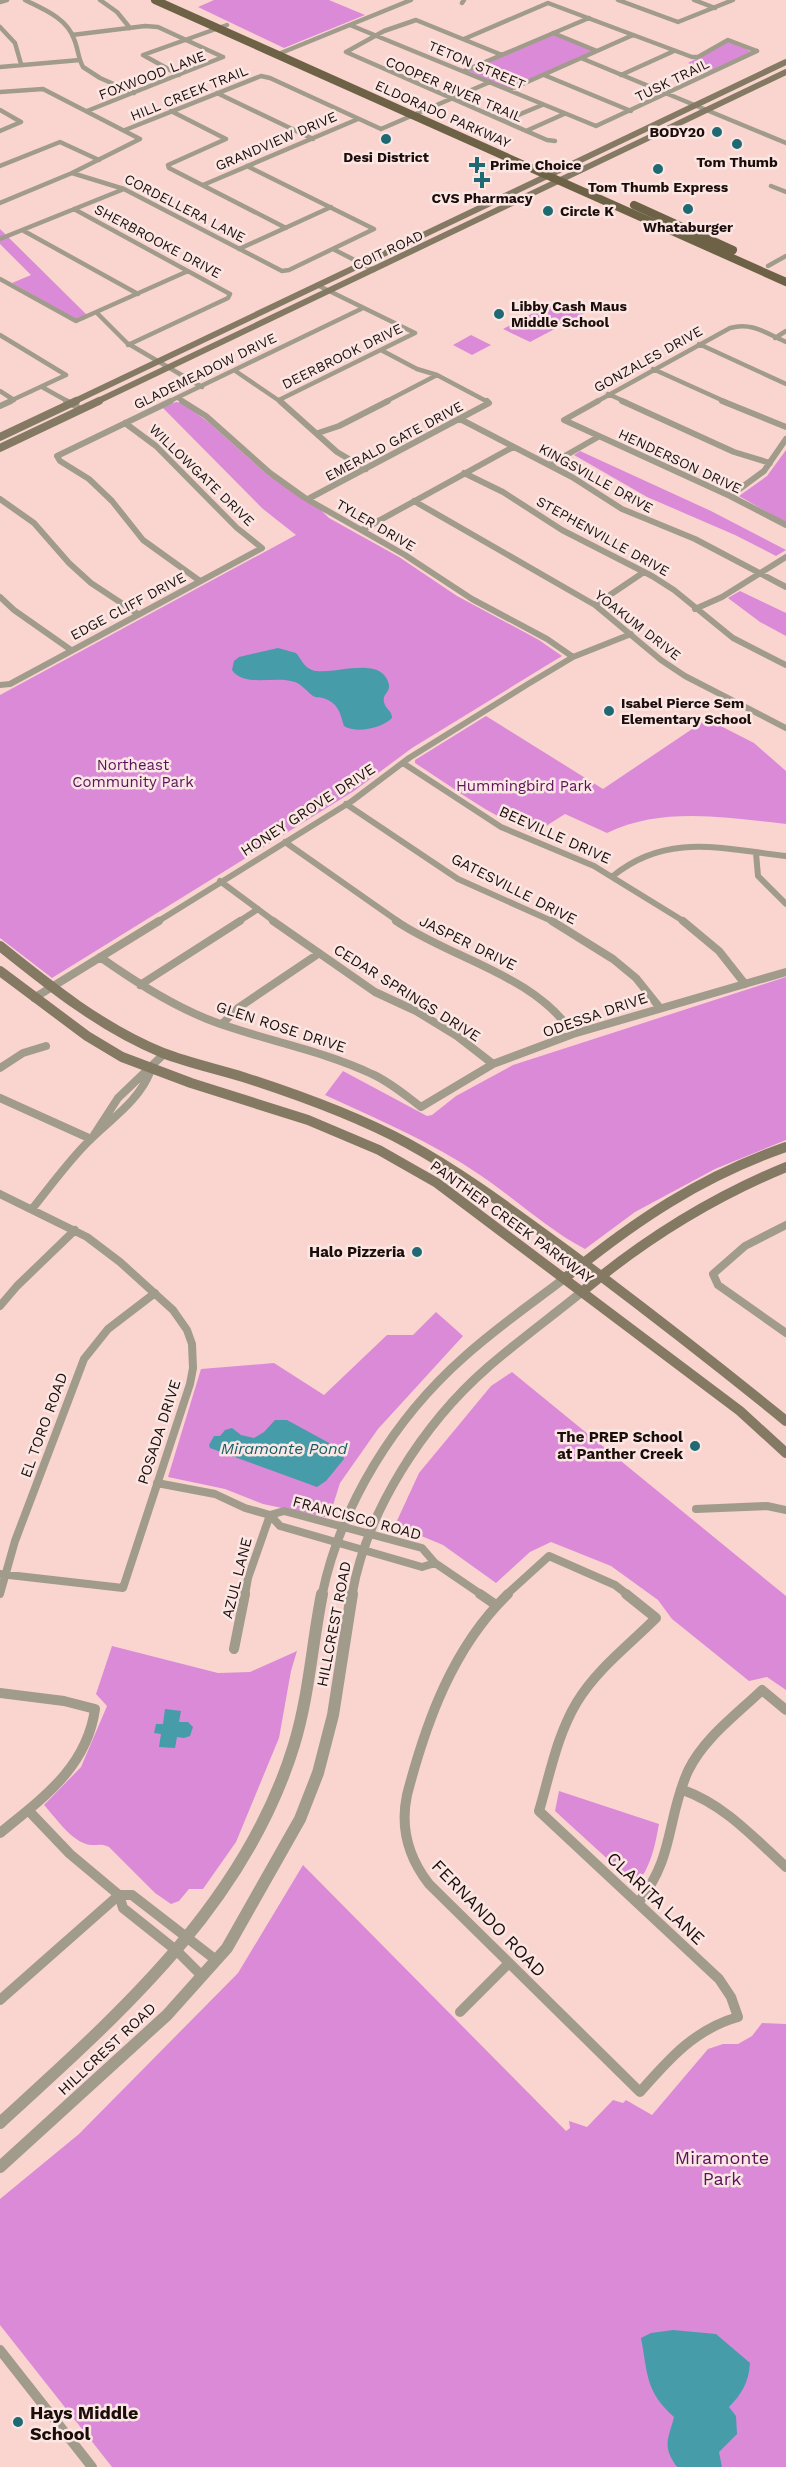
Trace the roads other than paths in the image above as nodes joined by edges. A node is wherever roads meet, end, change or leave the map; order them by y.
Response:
1 (7, 0) edge
2 (25, 0) edge
3 (100, 0) edge
4 (155, 0) edge
5 (172, 0) edge
6 (411, 0) edge
7 (618, 0) edge
8 (694, 0) edge
9 (733, 0) edge
10 (0, 2) edge
11 (715, 8) junction
12 (589, 18) junction
13 (226, 25) junction
14 (350, 25) junction
15 (0, 27) edge
16 (130, 28) junction
17 (218, 28) junction
18 (553, 33) junction
19 (72, 35) junction
20 (633, 35) junction
21 (376, 36) junction
22 (464, 39) junction
23 (187, 40) junction
24 (285, 51) junction
25 (597, 51) junction
26 (674, 51) junction
27 (276, 55) junction
28 (502, 55) junction
29 (581, 58) junction
30 (80, 60) junction
31 (786, 62) edge
32 (21, 64) junction
33 (0, 66) edge
34 (464, 71) junction
35 (786, 72) edge
36 (179, 75) junction
37 (544, 75) junction
38 (621, 75) junction
39 (777, 77) junction
40 (786, 80) edge
41 (490, 82) junction
42 (509, 90) junction
43 (0, 92) edge
44 (134, 93) junction
45 (217, 93) junction
46 (668, 94) junction
47 (452, 99) junction
48 (542, 105) junction
49 (696, 106) junction
50 (0, 110) edge
51 (707, 110) junction
52 (87, 111) junction
53 (171, 111) junction
54 (631, 111) junction
55 (421, 112) junction
56 (564, 114) junction
57 (411, 116) junction
58 (358, 119) junction
59 (504, 121) junction
60 (596, 126) joint
61 (124, 130) junction
62 (0, 131) edge
63 (526, 131) junction
64 (313, 138) junction
65 (481, 138) junction
66 (555, 141) dead end
67 (473, 142) junction
68 (786, 143) edge
69 (99, 160) junction
70 (0, 166) edge
71 (248, 166) junction
72 (558, 171) junction
73 (72, 173) junction
74 (549, 175) junction
75 (569, 176) junction
76 (561, 180) junction
77 (203, 186) junction
78 (771, 186) dead end
79 (124, 189) junction
80 (786, 192) edge
81 (0, 202) edge
82 (331, 207) junction
83 (74, 209) junction
84 (478, 209) junction
85 (648, 211) junction
86 (489, 215) junction
87 (639, 216) junction
88 (286, 228) junction
89 (24, 231) junction
90 (419, 238) junction
91 (0, 239) edge
92 (429, 243) junction
93 (239, 249) junction
94 (333, 249) junction
95 (786, 256) edge
96 (362, 264) junction
97 (768, 266) junction
98 (374, 270) junction
99 (759, 270) junction
100 (188, 271) junction
101 (786, 274) edge
102 (0, 279) edge
103 (786, 282) edge
104 (318, 285) junction
105 (329, 291) junction
106 (138, 294) junction
107 (363, 308) junction
108 (97, 313) junction
109 (786, 331) edge
110 (0, 335) edge
111 (775, 338) junction
112 (786, 342) edge
113 (699, 344) junction
114 (128, 345) junction
115 (381, 350) junction
116 (157, 361) junction
117 (169, 368) junction
118 (653, 369) junction
119 (234, 370) junction
120 (437, 375) junction
121 (786, 384) edge
122 (42, 387) junction
123 (202, 387) junction
124 (0, 391) edge
125 (608, 394) junction
126 (178, 398) junction
127 (14, 400) junction
128 (279, 400) junction
129 (70, 403) junction
130 (0, 406) edge
131 (81, 409) junction
132 (460, 419) junction
133 (564, 420) joint
134 (125, 423) junction
135 (786, 427) edge
136 (318, 433) junction
137 (0, 437) edge
138 (598, 437) junction
139 (786, 439) edge
140 (513, 447) junction
141 (0, 448) edge
142 (770, 463) junction
143 (549, 465) junction
144 (366, 469) junction
145 (465, 473) junction
146 (730, 496) junction
147 (0, 499) edge
148 (308, 499) junction
149 (414, 501) junction
150 (786, 525) edge
151 (362, 530) junction
152 (262, 547) joint
153 (786, 557) edge
154 (644, 572) junction
155 (760, 573) junction
156 (200, 581) junction
157 (786, 587) edge
158 (0, 597) edge
159 (595, 604) junction
160 (695, 609) junction
161 (138, 614) junction
162 (632, 634) junction
163 (71, 650) junction
164 (573, 657) junction
165 (786, 665) edge
166 (2, 686) edge
167 (786, 728) edge
168 (403, 763) junction
169 (346, 804) junction
170 (285, 842) junction
171 (756, 853) junction
172 (786, 856) edge
173 (613, 876) junction
174 (220, 881) junction
175 (786, 904) edge
176 (258, 909) junction
177 (0, 946) edge
178 (318, 954) junction
179 (99, 957) junction
180 (0, 971) edge
181 (786, 972) edge
182 (745, 984) junction
183 (140, 985) junction
184 (51, 987) junction
185 (34, 998) junction
186 (660, 1008) junction
187 (222, 1024) junction
188 (573, 1034) junction
189 (45, 1046) dead end
190 (165, 1053) junction
191 (493, 1064) junction
192 (0, 1068) edge
193 (152, 1068) junction
194 (0, 1098) edge
195 (422, 1107) joint
196 (92, 1138) junction
197 (785, 1148) edge
198 (786, 1167) edge
199 (0, 1194) edge
200 (32, 1209) junction
201 (786, 1225) edge
202 (75, 1230) junction
203 (583, 1263) junction
204 (601, 1276) junction
205 (565, 1278) junction
206 (584, 1292) junction
207 (155, 1293) junction
208 (0, 1306) edge
209 (785, 1331) edge
210 (756, 1396) junction
211 (740, 1411) junction
212 (786, 1421) edge
213 (786, 1453) edge
214 (157, 1483) junction
215 (696, 1509) dead end
216 (786, 1510) edge
217 (270, 1515) junction
218 (344, 1526) junction
219 (370, 1533) junction
220 (338, 1542) junction
221 (364, 1549) junction
222 (435, 1563) junction
223 (3, 1575) edge
224 (0, 1594) edge
225 (496, 1605) junction
226 (234, 1649) dead end
227 (0, 1693) edge
228 (786, 1710) edge
229 (683, 1790) junction
230 (28, 1810) junction
231 (539, 1811) joint
232 (0, 1833) edge
233 (786, 1867) edge
234 (118, 1895) junction
235 (638, 1904) junction
236 (189, 1938) junction
237 (177, 1951) junction
238 (216, 1960) junction
239 (509, 1963) junction
240 (202, 1976) junction
241 (0, 2000) edge
242 (460, 2012) dead end
243 (640, 2092) joint
244 (0, 2123) edge
245 (0, 2167) edge
246 (0, 2350) edge
247 (92, 2467) edge

1 - 10 street
2 - 19 street
3 - 16 street
4 - 17 main road, ELDORADO PARKWAY
5 - 13 main road, ELDORADO PARKWAY
6 - 14 street
7 - 11 street
8 - 11 street
9 - 11 street
12 - 18 street
12 - 20 street
12 - 22 street
13 - 17 street
13 - 24 main road, ELDORADO PARKWAY
14 - 21 street, TETON STREET
14 - 24 street
15 - 32 street
16 - 19 street
16 - 23 street
17 - 23 street
17 - 27 main road, ELDORADO PARKWAY
18 - 25 street
18 - 28 street
19 - 30 street
20 - 25 street
20 - 26 street
21 - 22 street
21 - 34 street, TETON STREET
21 - 47 street, COOPER RIVER TRAIL
22 - 28 street
23 - 36 street, FOXWOOD LANE
23 - 36 street
24 - 27 street
24 - 55 main road, ELDORADO PARKWAY
25 - 29 street
26 - 38 street
26 - 46 street, TUSK TRAIL
27 - 57 main road, ELDORADO PARKWAY
28 - 34 street
29 - 37 street
29 - 38 street
30 - 32 street
30 - 44 street
31 - 49 main road, COIT ROAD
32 - 33 street
34 - 41 street, TETON STREET
35 - 39 main road, COIT ROAD
36 - 44 street, FOXWOOD LANE
37 - 42 street
37 - 54 street
38 - 46 street
39 - 40 street
39 - 51 main road, COIT ROAD
41 - 42 street, TETON STREET
41 - 47 street
42 - 48 street, TETON STREET
43 - 52 street
44 - 52 street, FOXWOOD LANE
45 - 53 street, HILL CREEK TRAIL
45 - 58 street, HILL CREEK TRAIL
45 - 64 street
46 - 49 street
46 - 54 street, TUSK TRAIL
47 - 55 street
47 - 59 street, COOPER RIVER TRAIL
48 - 56 street, TETON STREET
48 - 59 street
49 - 51 street
49 - 72 main road, COIT ROAD
50 - 62 street
51 - 68 street
51 - 75 main road, COIT ROAD
52 - 61 street
53 - 61 street, HILL CREEK TRAIL
53 - 77 street
54 - 60 street, TUSK TRAIL
55 - 57 street
55 - 65 main road, ELDORADO PARKWAY
56 - 60 street, TETON STREET
56 - 63 street
57 - 58 street
57 - 67 main road, ELDORADO PARKWAY
58 - 64 street, GRANDVIEW DRIVE
59 - 63 street, COOPER RIVER TRAIL
61 - 69 street
63 - 66 street, COOPER RIVER TRAIL
64 - 71 street, GRANDVIEW DRIVE
65 - 67 main road
65 - 72 main road, ELDORADO PARKWAY
67 - 74 main road, ELDORADO PARKWAY
69 - 70 street
69 - 73 street
71 - 77 street, GRANDVIEW DRIVE
71 - 82 street
72 - 74 main road, COIT ROAD
72 - 75 main road, ELDORADO PARKWAY
73 - 79 street, CORDELLERA LANE
73 - 81 street
74 - 76 main road, ELDORADO PARKWAY
74 - 84 main road, COIT ROAD
75 - 76 main road, COIT ROAD
75 - 85 main road, ELDORADO PARKWAY
76 - 86 main road, COIT ROAD
76 - 87 main road, ELDORADO PARKWAY
77 - 88 street
78 - 80 street
79 - 83 street
79 - 93 street, CORDELLERA LANE
82 - 88 street
82 - 94 street
83 - 89 street
83 - 100 street, SHERBROOKE DRIVE
84 - 86 main road
84 - 90 main road, COIT ROAD
85 - 87 main road
85 - 97 main road, ELDORADO PARKWAY
86 - 92 main road, COIT ROAD
87 - 99 main road, ELDORADO PARKWAY
88 - 93 street
89 - 91 street
89 - 106 street
90 - 92 main road
90 - 96 main road, COIT ROAD
92 - 98 main road, COIT ROAD
93 - 94 street, CORDELLERA LANE
94 - 96 street
95 - 97 street
96 - 98 street
96 - 104 main road, COIT ROAD
97 - 99 main road
97 - 101 main road, ELDORADO PARKWAY
98 - 105 main road, COIT ROAD
99 - 103 main road, ELDORADO PARKWAY
100 - 106 street
100 - 114 street, SHERBROOKE DRIVE
102 - 108 street
104 - 105 street
104 - 116 main road, COIT ROAD
105 - 107 street
105 - 117 main road, COIT ROAD
106 - 108 street
107 - 115 street, DEERBROOK DRIVE
107 - 119 street, GLADEMEADOW DRIVE
108 - 114 street
109 - 111 street
110 - 122 street
111 - 112 street
111 - 113 street, GONZALES DRIVE
113 - 118 street, GONZALES DRIVE
113 - 121 street
114 - 116 street
115 - 120 street
115 - 128 street, DEERBROOK DRIVE
116 - 117 street
116 - 129 main road, COIT ROAD
117 - 123 street
117 - 131 main road, COIT ROAD
118 - 125 street, GONZALES DRIVE
118 - 135 street
119 - 123 street, GLADEMEADOW DRIVE
119 - 128 street
120 - 132 street, EMERALD GATE DRIVE
120 - 136 street
122 - 127 street
122 - 129 street
123 - 126 street, GLADEMEADOW DRIVE
124 - 127 street
125 - 133 street, GONZALES DRIVE
125 - 142 street
126 - 134 street, GLADEMEADOW DRIVE
126 - 148 street, TYLER DRIVE
127 - 130 street
128 - 136 street
129 - 131 street
129 - 137 main road, COIT ROAD
131 - 141 main road, COIT ROAD
132 - 140 street, KINGSVILLE DRIVE
132 - 144 street, EMERALD GATE DRIVE
133 - 138 street, HENDERSON DRIVE
134 - 152 street, WILLOWGATE DRIVE
134 - 156 street, GLADEMEADOW DRIVE
136 - 144 street
138 - 143 street
138 - 146 street, HENDERSON DRIVE
139 - 142 street
140 - 143 street, KINGSVILLE DRIVE
140 - 145 street
142 - 146 street
143 - 155 street, KINGSVILLE DRIVE
144 - 148 street, EMERALD GATE DRIVE
145 - 149 street
145 - 154 street, STEPHENVILLE DRIVE
146 - 150 street, HENDERSON DRIVE
147 - 161 street
148 - 151 street, TYLER DRIVE
149 - 151 street
149 - 159 street, YOAKUM DRIVE
151 - 164 street, TYLER DRIVE
152 - 156 street, EDGE CLIFF DRIVE
153 - 155 street
154 - 159 street
154 - 160 street, STEPHENVILLE DRIVE
155 - 157 street, KINGSVILLE DRIVE
155 - 160 street
156 - 161 street, EDGE CLIFF DRIVE
158 - 163 street
159 - 162 street, YOAKUM DRIVE
160 - 165 street, STEPHENVILLE DRIVE
161 - 163 street, EDGE CLIFF DRIVE
162 - 164 street, HONEY GROVE DRIVE
162 - 167 street, YOAKUM DRIVE
163 - 166 street, EDGE CLIFF DRIVE
164 - 168 street, HONEY GROVE DRIVE
168 - 169 street, HONEY GROVE DRIVE
168 - 173 street, BEEVILLE DRIVE
169 - 170 street, HONEY GROVE DRIVE
169 - 186 street, GATESVILLE DRIVE
170 - 174 street, HONEY GROVE DRIVE
170 - 188 street, JASPER DRIVE
171 - 172 street
171 - 173 street
171 - 175 street
173 - 182 street, BEEVILLE DRIVE
174 - 176 street, CEDAR SPRINGS DRIVE
174 - 179 street, HONEY GROVE DRIVE
176 - 178 street, CEDAR SPRINGS DRIVE
176 - 183 street
177 - 184 main road, PANTHER CREEK PARKWAY
178 - 187 street
178 - 191 street, CEDAR SPRINGS DRIVE
179 - 183 street, GLEN ROSE DRIVE
179 - 184 street, HONEY GROVE DRIVE
180 - 185 main road, PANTHER CREEK PARKWAY
181 - 182 street, ODESSA DRIVE
182 - 186 street, ODESSA DRIVE
183 - 187 street, GLEN ROSE DRIVE
184 - 185 street, HONEY GROVE DRIVE
184 - 190 main road, PANTHER CREEK PARKWAY
185 - 193 main road, PANTHER CREEK PARKWAY
186 - 188 street, ODESSA DRIVE
187 - 195 street, GLEN ROSE DRIVE
188 - 191 street, ODESSA DRIVE
189 - 192 street
190 - 193 street
190 - 203 main road, PANTHER CREEK PARKWAY
191 - 195 street, ODESSA DRIVE
193 - 196 street
193 - 196 street
193 - 205 main road, PANTHER CREEK PARKWAY
194 - 196 street
196 - 200 street
197 - 203 main road, HILLCREST ROAD
198 - 204 main road, HILLCREST ROAD
199 - 200 street, POSADA DRIVE
200 - 202 street, POSADA DRIVE
201 - 209 street
202 - 207 street, POSADA DRIVE
202 - 208 street
203 - 204 main road, PANTHER CREEK PARKWAY
203 - 205 main road, HILLCREST ROAD
204 - 206 main road, HILLCREST ROAD
204 - 210 main road, PANTHER CREEK PARKWAY
205 - 206 main road, PANTHER CREEK PARKWAY
205 - 218 street, HILLCREST ROAD
206 - 211 main road, PANTHER CREEK PARKWAY
206 - 219 street, HILLCREST ROAD
207 - 214 street, POSADA DRIVE
207 - 223 street, EL TORO ROAD
210 - 211 main road
210 - 212 main road, PANTHER CREEK PARKWAY
211 - 213 main road, PANTHER CREEK PARKWAY
214 - 217 street, FRANCISCO ROAD
214 - 223 street, POSADA DRIVE
215 - 216 street
217 - 218 street, FRANCISCO ROAD
217 - 220 street, FRANCISCO ROAD
217 - 226 street, AZUL LANE
218 - 219 street, FRANCISCO ROAD
218 - 220 street, HILLCREST ROAD
219 - 221 street, HILLCREST ROAD
219 - 222 street, FRANCISCO ROAD
220 - 221 street, FRANCISCO ROAD
220 - 236 street, HILLCREST ROAD
221 - 222 street, FRANCISCO ROAD
221 - 238 street, HILLCREST ROAD
222 - 225 street
223 - 224 street, EL TORO ROAD
225 - 231 street, FERNANDO ROAD
225 - 239 street, FERNANDO ROAD
227 - 230 street
228 - 229 street
229 - 233 street
229 - 235 street
230 - 232 street
230 - 234 street
231 - 235 street, CLARITA LANE
234 - 236 street
234 - 237 street
234 - 241 street
235 - 243 street, CLARITA LANE
236 - 237 street, HILLCREST ROAD
236 - 238 street
237 - 240 street
237 - 244 street, HILLCREST ROAD
238 - 240 street, HILLCREST ROAD
239 - 242 street
239 - 243 street, FERNANDO ROAD
240 - 245 street, HILLCREST ROAD
246 - 247 street

